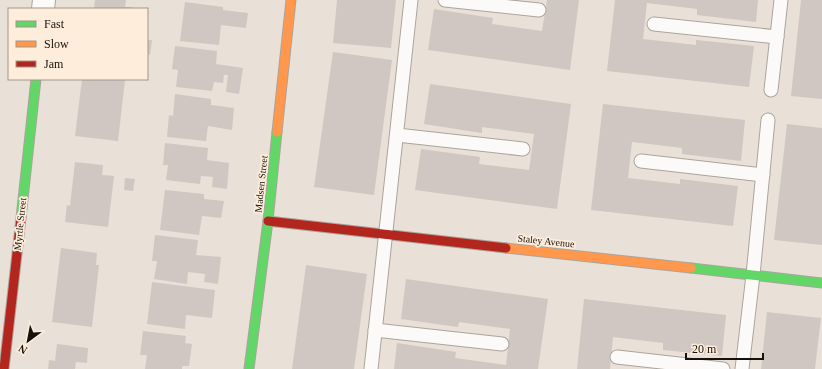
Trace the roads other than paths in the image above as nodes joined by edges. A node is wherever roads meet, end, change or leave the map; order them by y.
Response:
1 (291, 0) edge
2 (411, 0) edge
3 (445, 0) edge
4 (781, 0) edge
5 (539, 10) dead end
6 (654, 24) dead end
7 (777, 38) junction
8 (36, 80) edge
9 (771, 90) dead end
10 (768, 120) dead end
11 (396, 135) junction
12 (523, 149) dead end
13 (641, 162) dead end
14 (763, 175) junction
15 (268, 221) junction
16 (386, 234) junction
17 (753, 275) junction
18 (822, 282) edge
19 (375, 330) junction
20 (502, 344) dead end
21 (617, 357) dead end
22 (4, 369) edge
23 (249, 369) edge
24 (371, 369) edge
25 (723, 369) edge
26 (742, 369) edge

1 - 15 street, Madsen Street
2 - 11 lane
3 - 5 lane
4 - 7 lane
6 - 7 lane
7 - 9 lane
8 - 22 street, Myrtle Street
10 - 14 lane
11 - 12 lane
11 - 16 lane
13 - 14 lane
14 - 17 lane
15 - 16 street, Staley Avenue
15 - 23 street, Madsen Street
16 - 17 street, Staley Avenue
16 - 19 lane
17 - 18 street, Staley Avenue
17 - 26 lane
19 - 20 lane
19 - 24 lane
21 - 25 lane

